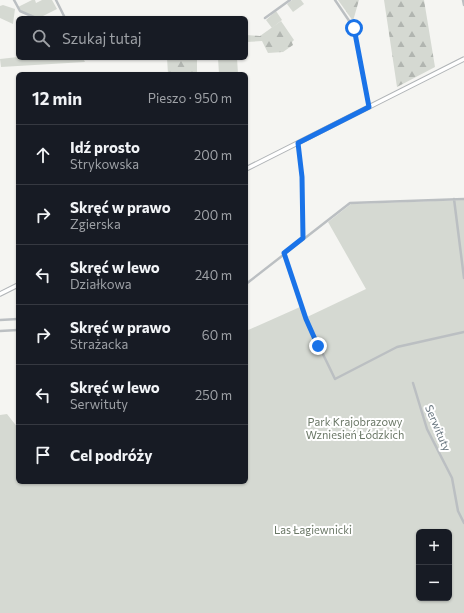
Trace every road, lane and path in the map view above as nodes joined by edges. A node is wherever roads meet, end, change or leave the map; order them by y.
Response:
1 (14, 0) edge
2 (56, 0) edge
3 (290, 0) edge
4 (335, 0) edge
5 (463, 0) edge
6 (464, 5) edge
7 (31, 16) edge
8 (64, 16) edge
9 (265, 18) dead end
10 (464, 59) edge
11 (369, 107) junction
12 (298, 143) junction
13 (248, 168) edge
14 (454, 199) junction
15 (464, 199) edge
16 (303, 238) junction
17 (284, 253) junction
18 (464, 278) edge
19 (248, 282) edge
20 (16, 286) edge
21 (0, 294) edge
22 (0, 320) edge
23 (16, 320) edge
24 (16, 330) edge
25 (0, 331) edge
26 (464, 332) edge
27 (413, 383) dead end
28 (464, 523) edge

1 - 7 street
2 - 8 street
3 - 9 street
4 - 11 street
5 - 6 street
10 - 11 main road
11 - 12 main road
12 - 13 main road
12 - 16 street
14 - 15 street
14 - 16 street
14 - 18 street
16 - 17 street
17 - 19 street
17 - 26 street
20 - 21 main road
22 - 23 street
24 - 25 street
27 - 28 street, Serwituty

